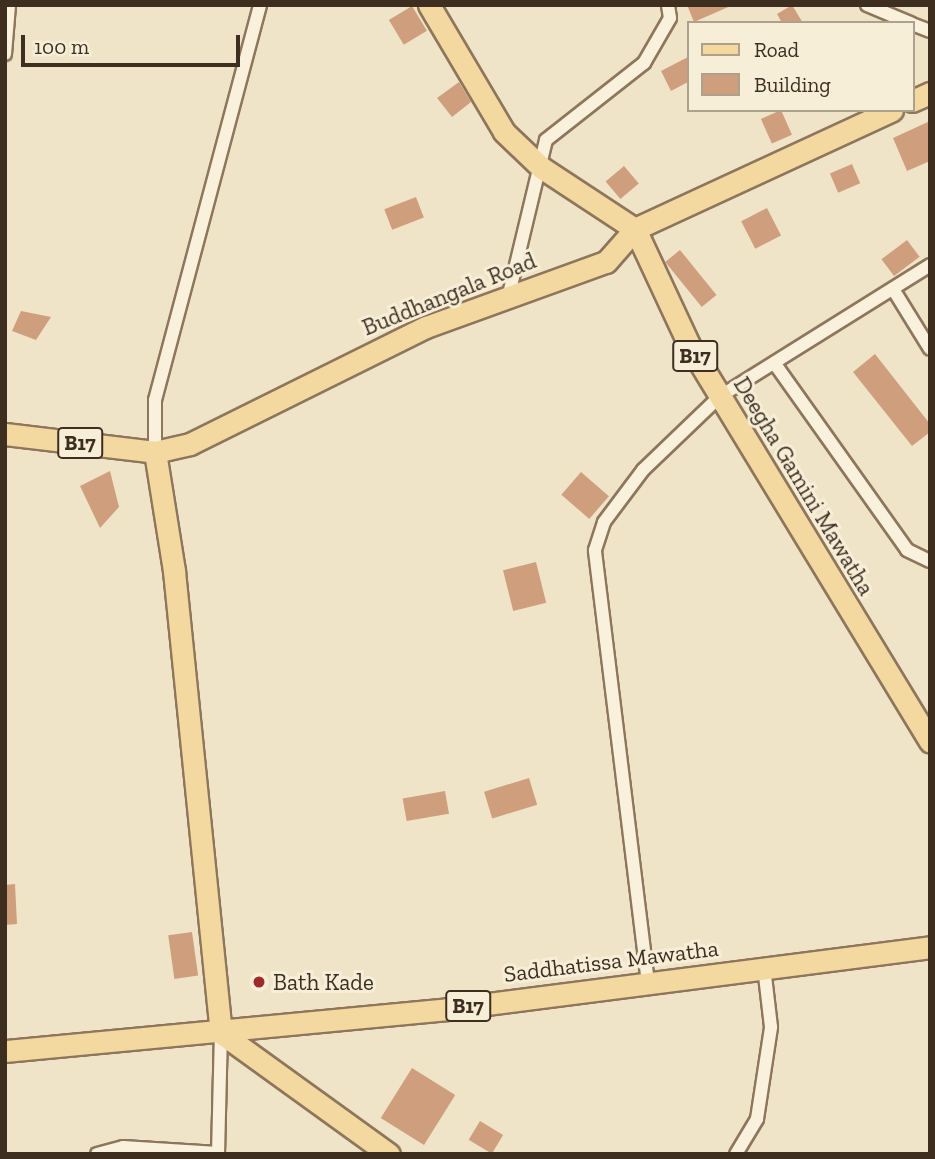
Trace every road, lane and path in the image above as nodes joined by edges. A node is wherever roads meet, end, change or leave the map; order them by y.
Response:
1 (9, 5) edge
2 (260, 5) edge
3 (429, 5) edge
4 (668, 5) edge
5 (867, 5) edge
6 (906, 21) edge
7 (6, 50) edge
8 (930, 93) edge
9 (914, 100) edge
10 (888, 112) edge
11 (542, 168) junction
12 (635, 229) junction
13 (930, 265) edge
14 (892, 289) junction
15 (509, 294) junction
16 (930, 349) edge
17 (775, 364) junction
18 (719, 397) junction
19 (5, 434) edge
20 (155, 452) junction
21 (930, 561) edge
22 (930, 742) edge
23 (930, 947) edge
24 (764, 968) junction
25 (648, 984) junction
26 (221, 1033) junction
27 (5, 1051) edge
28 (218, 1153) edge
29 (96, 1154) edge
30 (388, 1154) edge
31 (736, 1154) edge

1 - 7 street
2 - 20 street
3 - 11 main road
4 - 11 street
5 - 6 street
8 - 9 main road
10 - 12 main road, Buddhangala Road / B17
11 - 12 main road
11 - 15 street
12 - 15 main road, Buddhangala Road / B17
12 - 18 main road, Deegha Gamini Mawatha / B17
13 - 14 street
14 - 16 street
14 - 17 street
15 - 20 main road, Buddhangala Road / B17
17 - 18 street
17 - 21 street
18 - 22 main road, Deegha Gamini Mawatha / B17
18 - 25 street
19 - 20 main road, Buddhangala Road / B17
20 - 26 main road
23 - 24 main road, Saddhatissa Mawatha / B17
24 - 25 main road, Saddhatissa Mawatha / B17
24 - 31 street
25 - 26 main road, Saddhatissa Mawatha / B17
26 - 27 main road, Saddhatissa Mawatha / B17
26 - 28 street
26 - 30 main road
28 - 29 street

